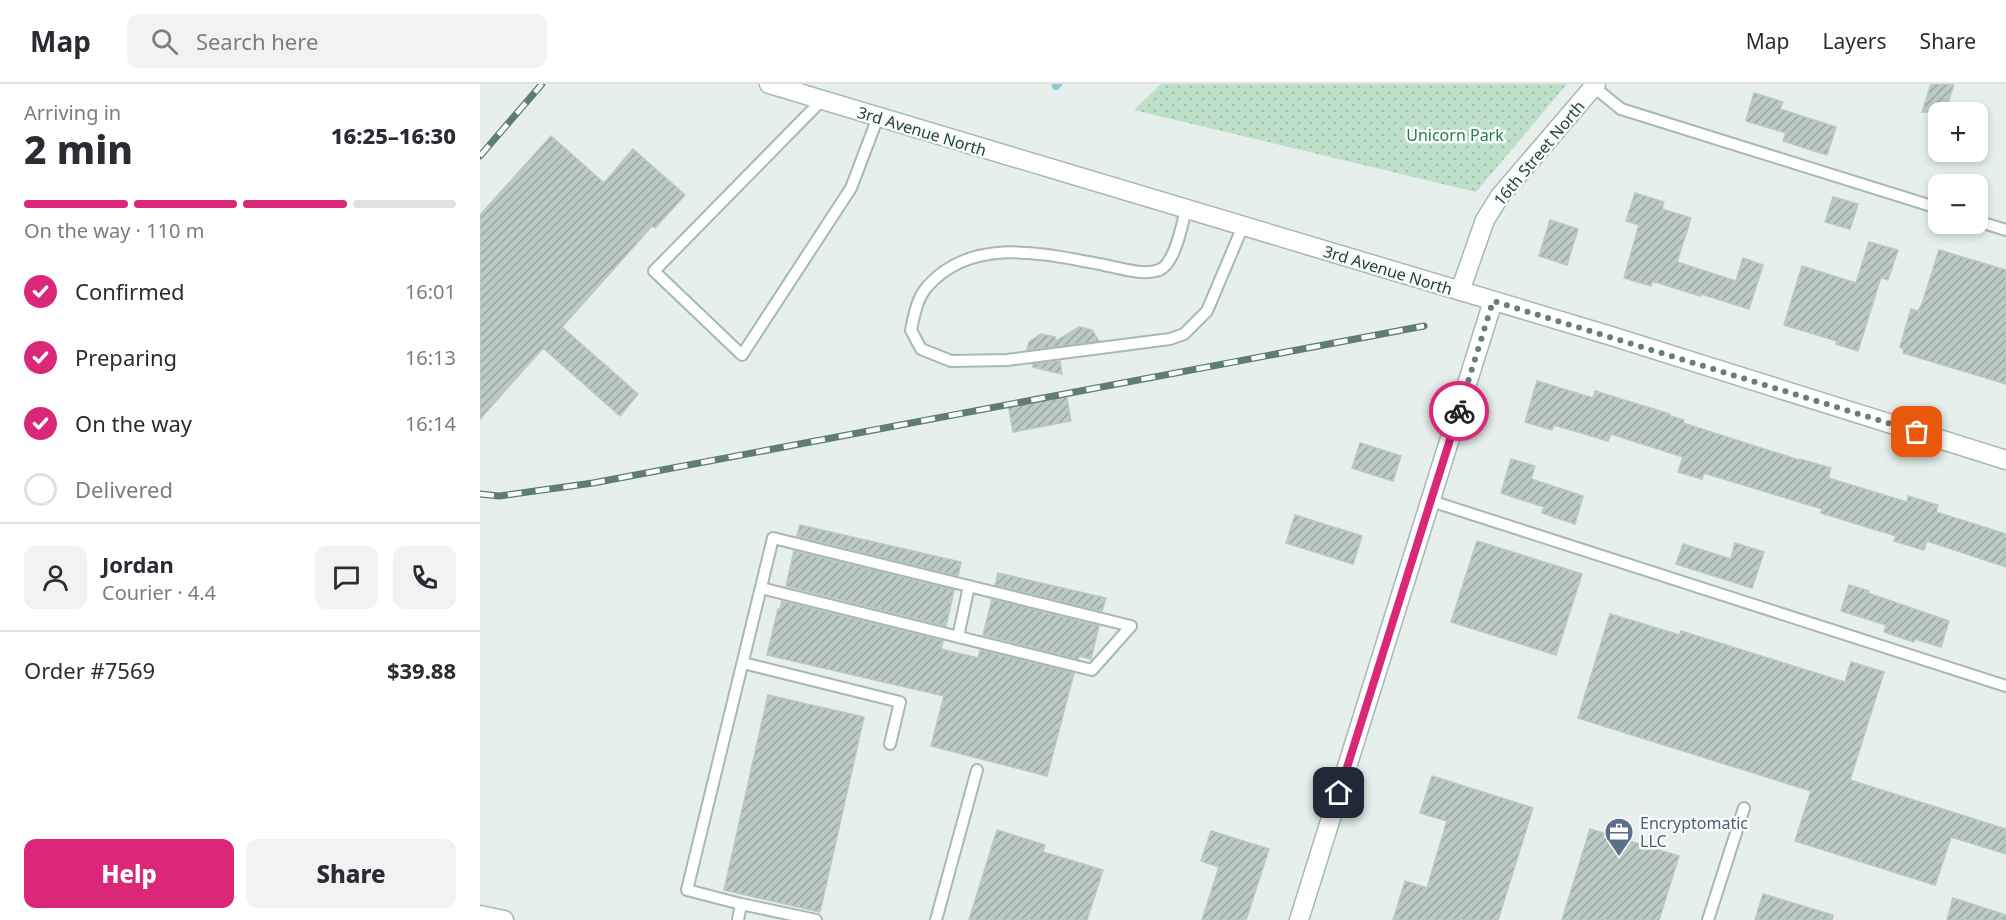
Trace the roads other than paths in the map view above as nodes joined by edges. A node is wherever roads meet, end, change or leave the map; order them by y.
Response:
1 (769, 84) edge
2 (1595, 86) edge
3 (821, 101) junction
4 (878, 117) junction
5 (1928, 205) edge
6 (1186, 209) junction
7 (1988, 224) edge
8 (1243, 226) junction
9 (2006, 230) edge
10 (1460, 291) junction
11 (1493, 301) junction
12 (2006, 460) edge
13 (1431, 501) junction
14 (969, 586) junction
15 (761, 588) junction
16 (958, 637) junction
17 (743, 663) junction
18 (2006, 686) edge
19 (890, 744) dead end
20 (977, 770) dead end
21 (1744, 808) dead end
22 (741, 904) junction
23 (480, 915) edge
24 (504, 920) edge
25 (738, 920) edge
26 (816, 920) edge
27 (936, 920) edge
28 (1299, 920) edge
29 (1708, 920) edge

1 - 3 street, 3rd Avenue North
2 - 5 lane
2 - 10 street, 16th Street North
3 - 4 street, 3rd Avenue North
3 - 4 lane
4 - 6 street, 3rd Avenue North
6 - 8 street, 3rd Avenue North
6 - 8 lane
7 - 9 lane
8 - 10 street, 3rd Avenue North
10 - 11 street, 3rd Avenue North
11 - 12 street, 3rd Avenue North
11 - 13 street
13 - 18 lane
13 - 28 street
14 - 15 lane
14 - 16 lane
14 - 16 lane
15 - 16 lane
15 - 17 lane
17 - 19 lane
17 - 22 lane
20 - 27 lane
21 - 29 lane
22 - 25 lane
22 - 26 lane
23 - 24 street

